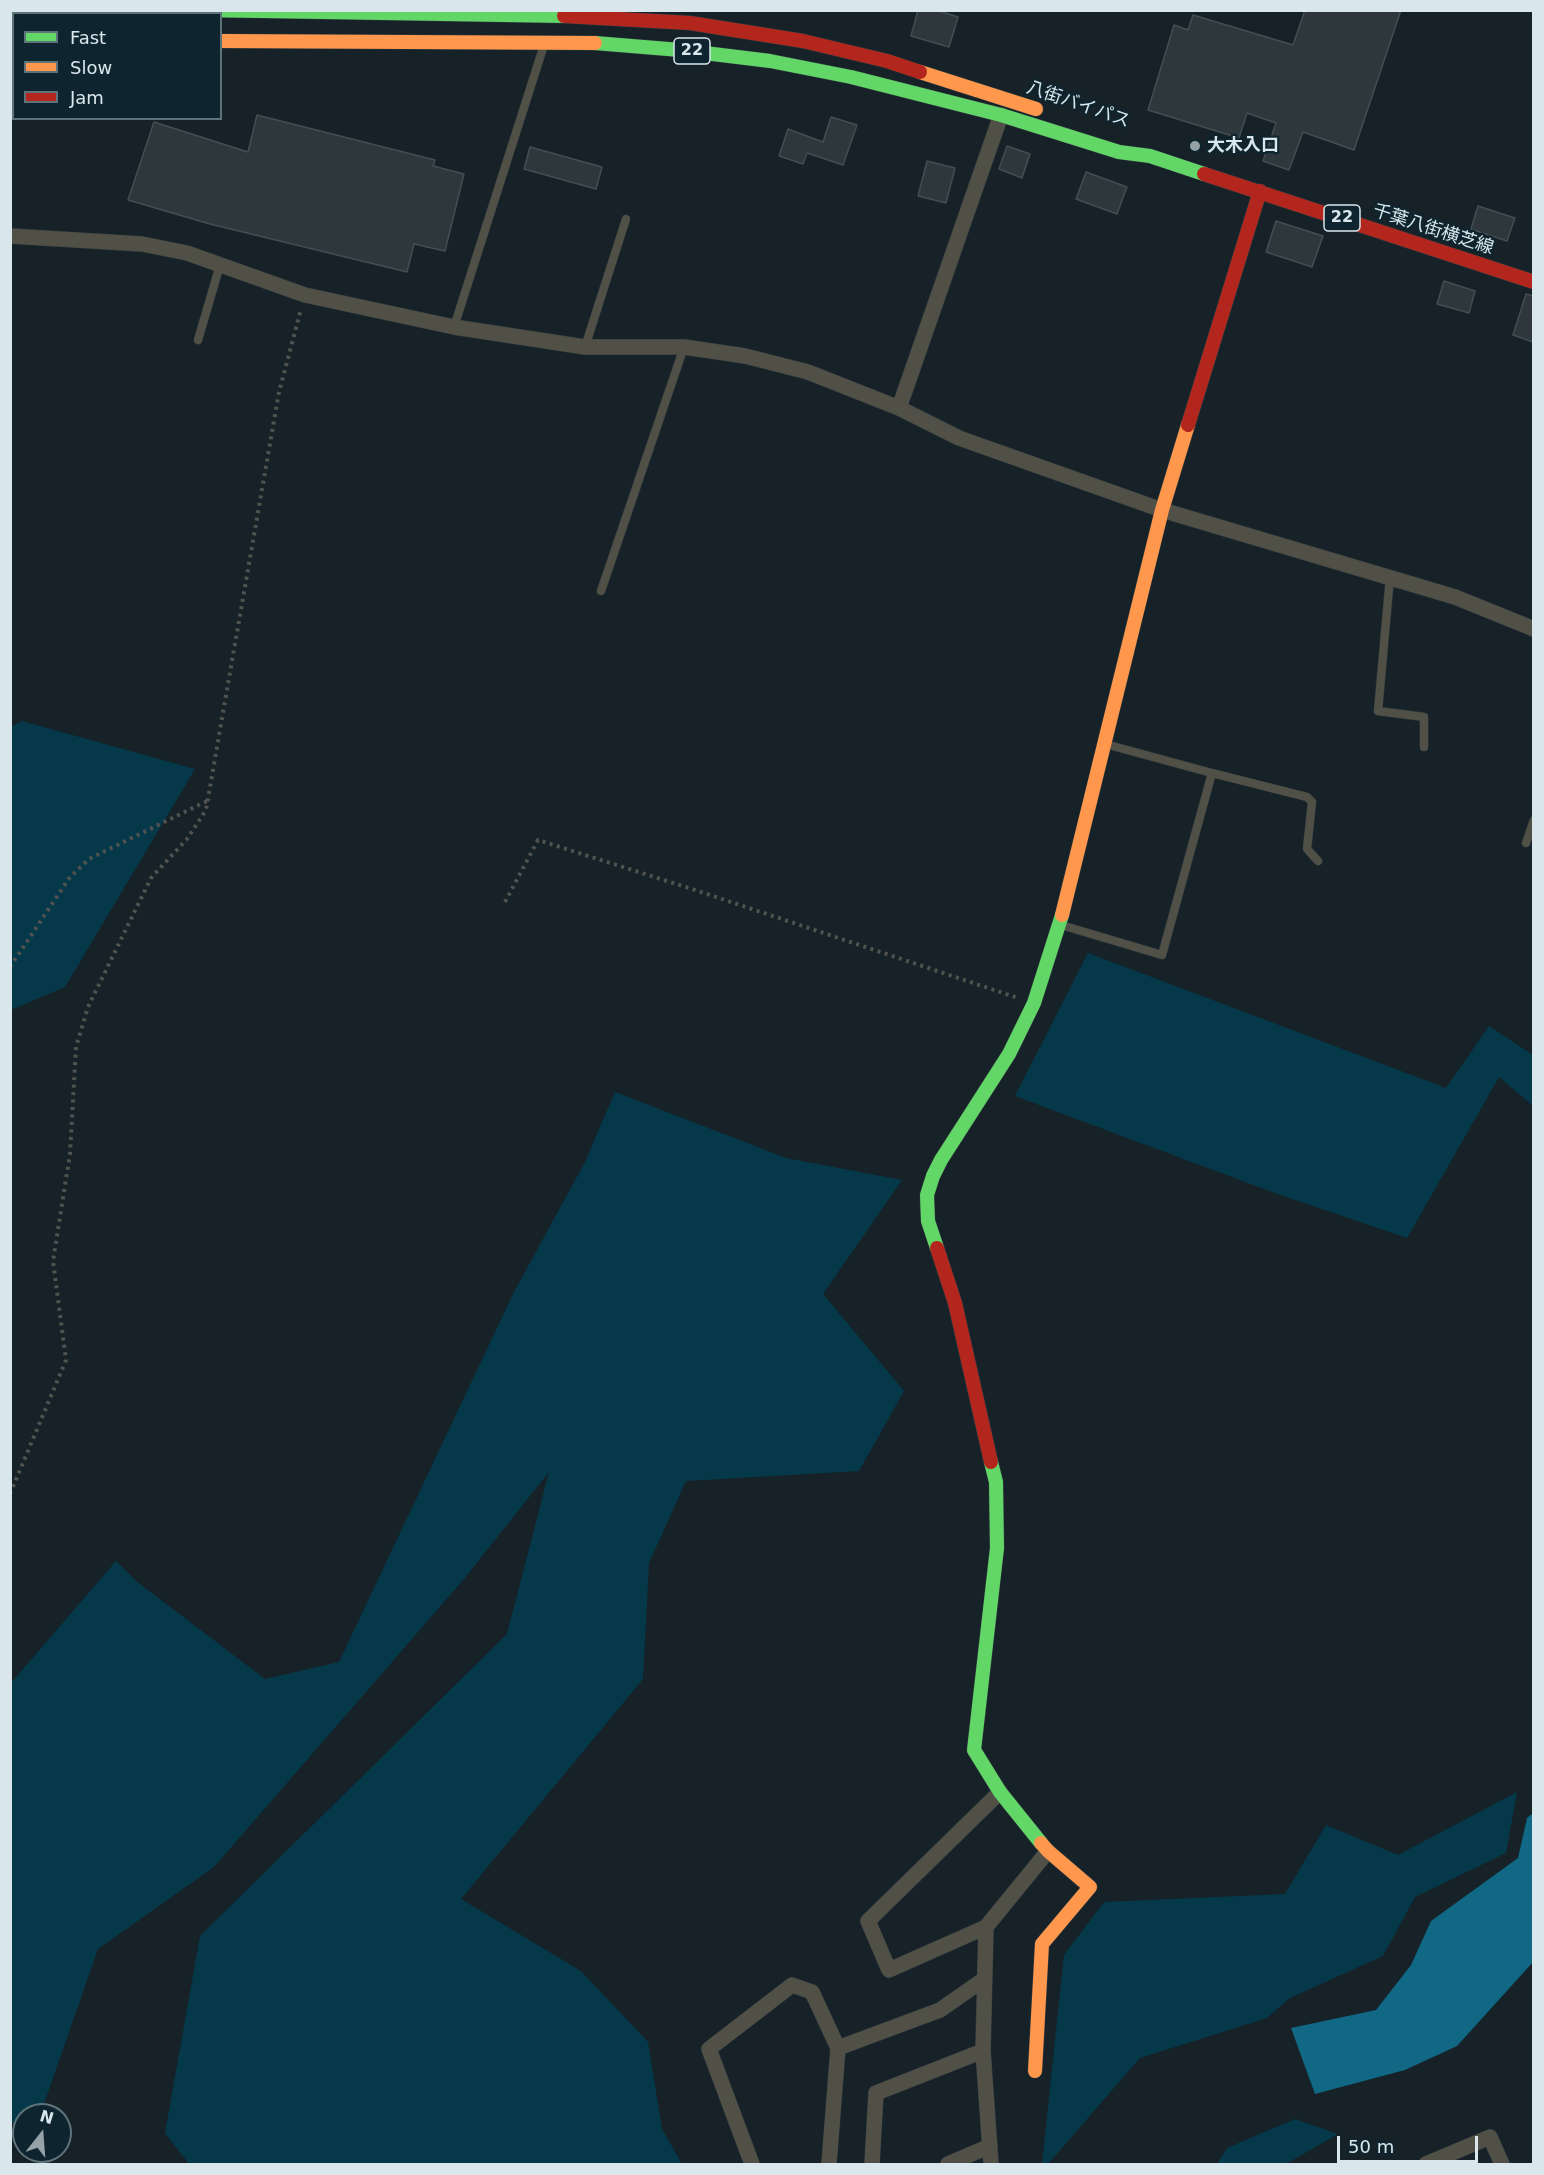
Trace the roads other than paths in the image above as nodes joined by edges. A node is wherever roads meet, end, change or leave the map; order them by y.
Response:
1 (201, 10) edge
2 (214, 12) edge
3 (597, 13) edge
4 (222, 41) edge
5 (544, 44) junction
6 (1046, 112) dead end
7 (1001, 115) junction
8 (1124, 137) dead end
9 (1150, 156) junction
10 (1260, 191) junction
11 (626, 219) dead end
12 (10, 236) edge
13 (220, 265) junction
14 (1533, 282) edge
15 (454, 327) junction
16 (198, 340) dead end
17 (585, 346) junction
18 (684, 347) junction
19 (899, 408) junction
20 (1162, 510) junction
21 (1390, 576) junction
22 (601, 591) dead end
23 (1533, 629) edge
24 (1104, 744) junction
25 (1424, 747) dead end
26 (1212, 773) junction
27 (1533, 820) edge
28 (1526, 843) dead end
29 (1318, 861) dead end
30 (1059, 925) junction
31 (1000, 1792) junction
32 (1048, 1851) junction
33 (986, 1927) junction
34 (983, 1980) junction
35 (838, 2048) junction
36 (983, 2051) junction
37 (1035, 2071) dead end
38 (990, 2146) junction
39 (752, 2164) edge
40 (830, 2164) edge
41 (872, 2164) edge
42 (948, 2164) edge
43 (991, 2164) edge
44 (1426, 2164) edge
45 (1502, 2164) edge

1 - 2 main road, 八街バイパス / 22
2 - 3 main road, 八街バイパス / 22
3 - 6 main road, 八街バイパス / 22
4 - 5 main road, 八街バイパス / 22
5 - 7 main road, 八街バイパス / 22
5 - 15 lane
7 - 9 main road, 八街バイパス / 22
7 - 19 street
8 - 9 main road, 八街バイパス / 22
9 - 10 main road, 千葉八街横芝線 / 22
10 - 14 main road, 千葉八街横芝線 / 22
10 - 20 main road
11 - 17 lane
12 - 13 street
13 - 15 street
13 - 16 lane
15 - 17 street
17 - 18 street
18 - 19 street
18 - 22 lane
19 - 20 street
20 - 21 street
20 - 24 main road
21 - 23 street
21 - 25 lane
24 - 26 lane
24 - 30 main road
26 - 29 lane
26 - 30 lane
27 - 28 lane
30 - 31 main road
31 - 32 main road
31 - 33 street
32 - 33 street
32 - 37 main road
33 - 34 street
34 - 35 street
34 - 36 street
35 - 39 street
35 - 40 street
36 - 38 street
36 - 41 street
38 - 42 street
38 - 43 street
44 - 45 street

